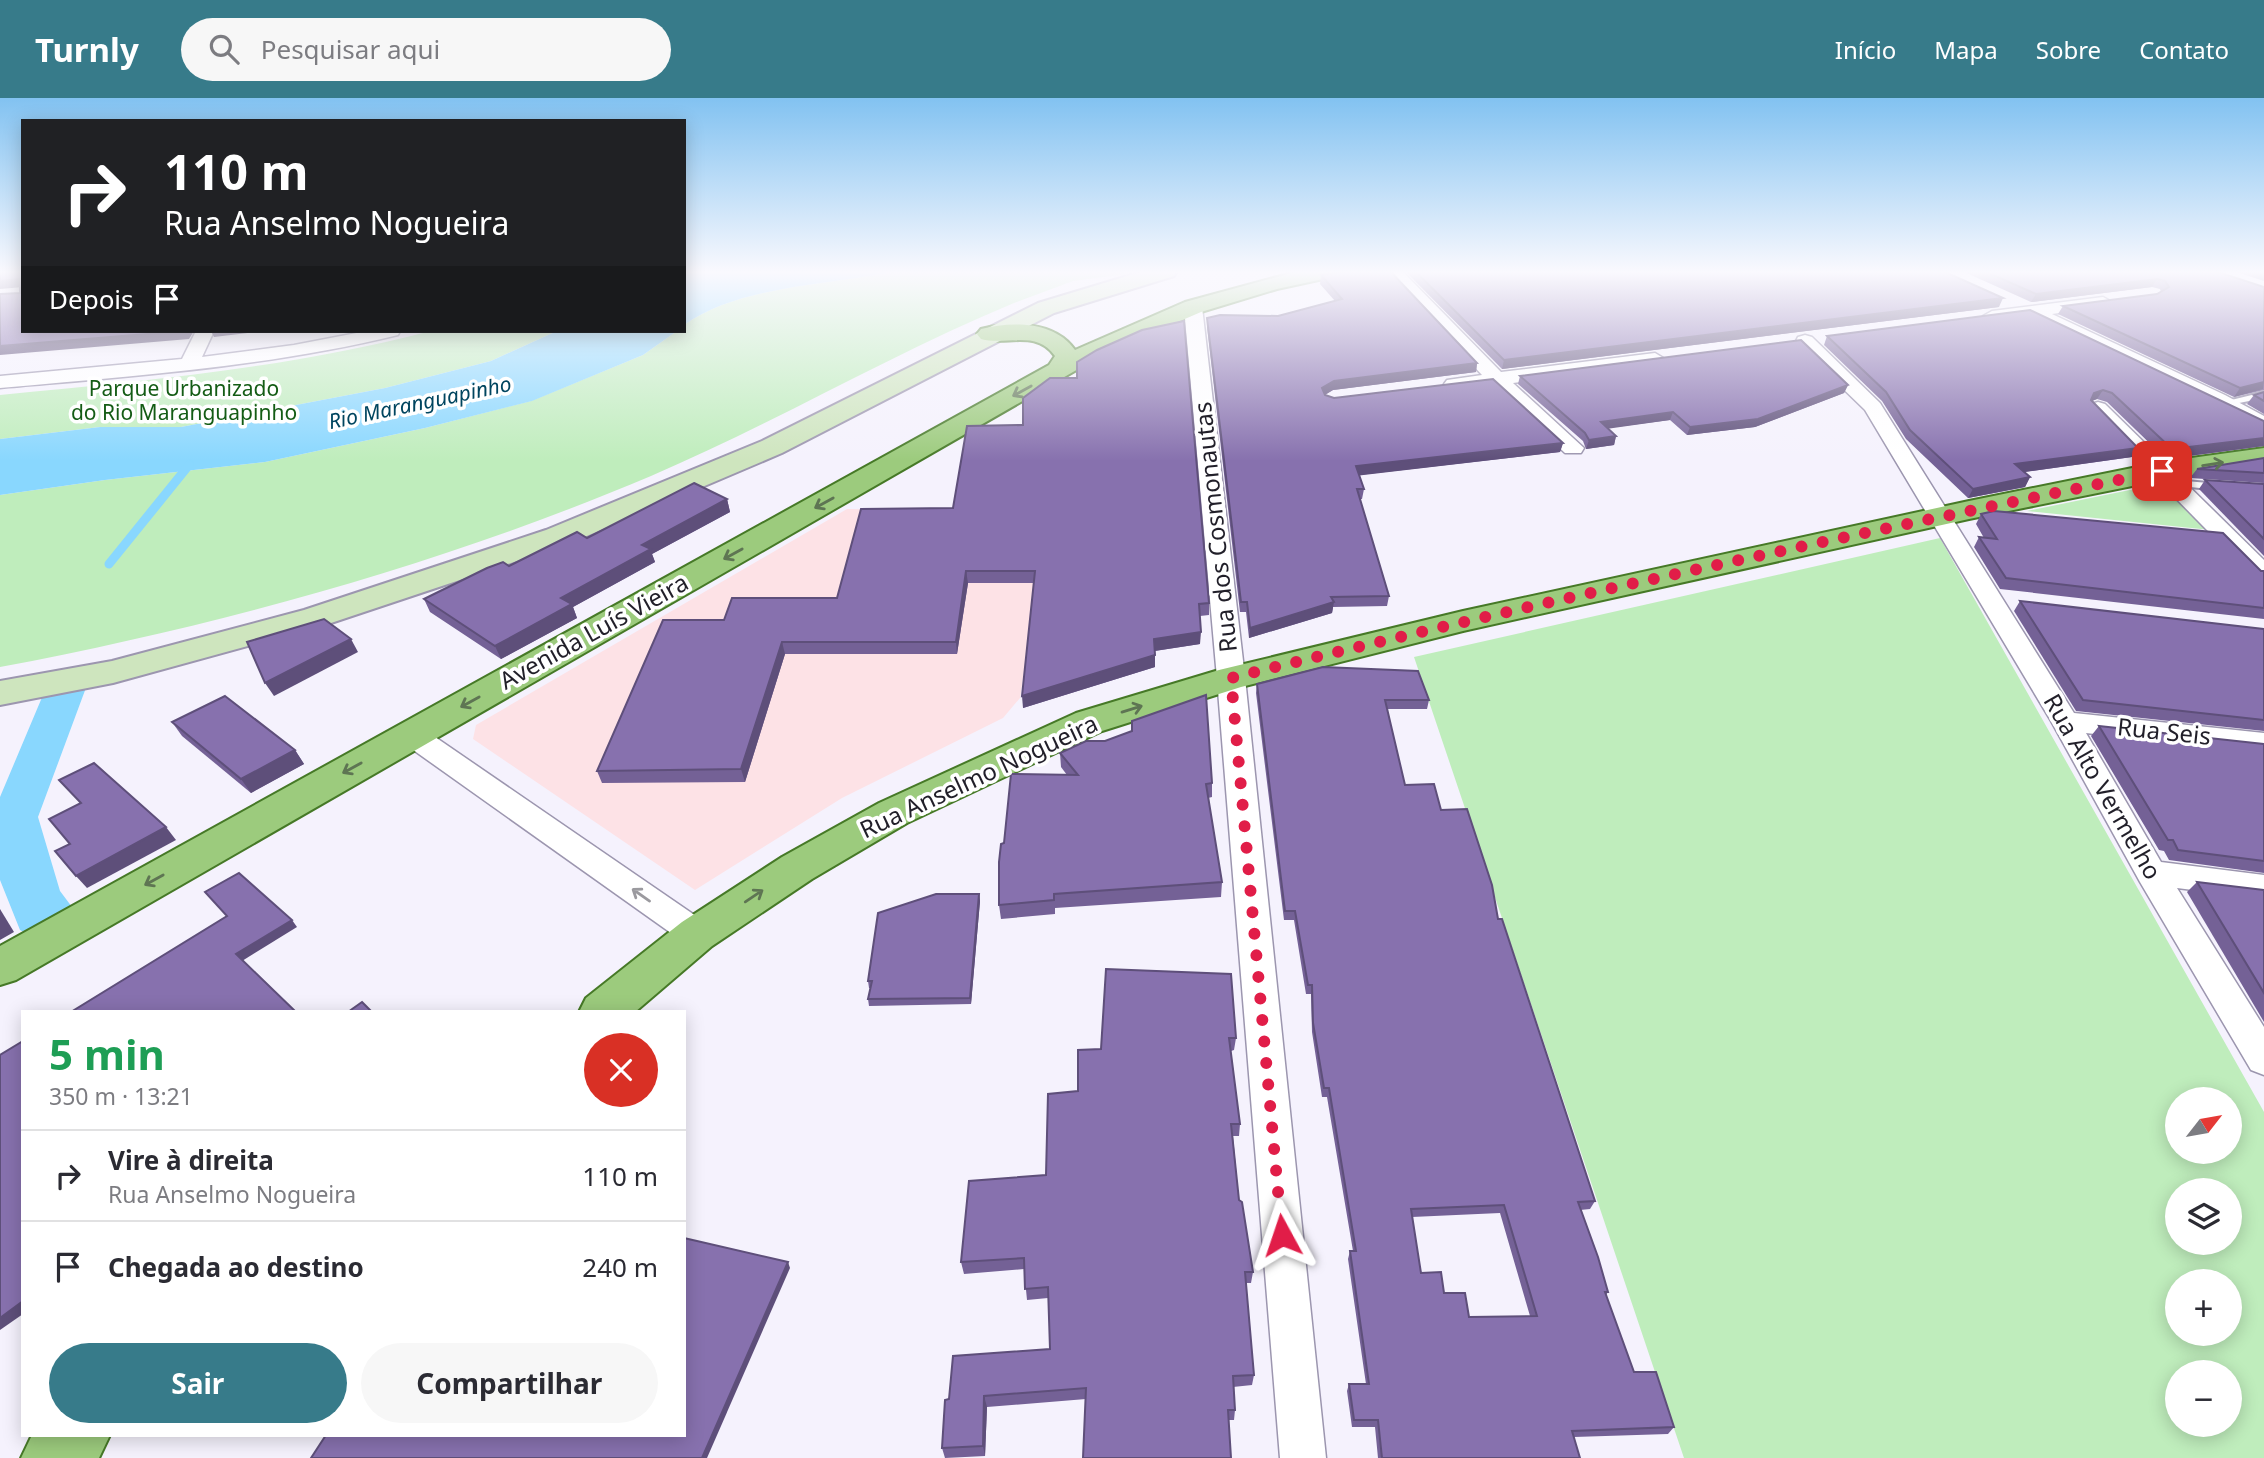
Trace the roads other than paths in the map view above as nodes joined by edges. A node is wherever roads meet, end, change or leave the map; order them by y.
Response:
1 (203, 334) edge
2 (375, 334) edge
3 (988, 334) edge
4 (1033, 334) edge
5 (1129, 334) edge
6 (1196, 334) edge
7 (1454, 334) edge
8 (2082, 334) edge
9 (1831, 337) edge
10 (1671, 357) edge
11 (189, 365) junction
12 (1058, 371) junction
13 (1496, 378) junction
14 (0, 382) edge
15 (1442, 385) edge
16 (2264, 395) edge
17 (2224, 402) junction
18 (2098, 408) edge
19 (2264, 425) edge
20 (1573, 448) dead end
21 (2264, 456) edge
22 (2169, 477) junction
23 (2227, 488) edge
24 (1954, 513) junction
25 (2050, 518) edge
26 (2186, 530) edge
27 (2227, 534) junction
28 (2264, 574) edge
29 (1231, 678) junction
30 (0, 693) edge
31 (2065, 721) junction
32 (412, 735) junction
33 (2264, 743) edge
34 (2151, 873) junction
35 (2264, 887) edge
36 (697, 934) junction
37 (0, 967) edge
38 (604, 1010) edge
39 (2264, 1059) edge
40 (77, 1437) edge
41 (51, 1458) edge
42 (1303, 1458) edge

1 - 11 street
2 - 11 street
3 - 30 main road
4 - 12 main road
5 - 12 main road, Avenida Luís Vieira
6 - 29 street, Rua dos Cosmonautas
7 - 13 street
8 - 17 street
9 - 24 street, Rua Alto Vermelho
10 - 13 street
11 - 14 street
12 -> 32 main road, Avenida Luís Vieira
13 - 15 street
13 - 20 street
16 - 17 lane
17 - 19 street
18 - 22 street
22 -> 21 main road, Rua Anselmo Nogueira
22 - 23 lane
22 - 24 main road, Rua Anselmo Nogueira
22 - 27 street
24 - 25 street
24 - 29 main road, Rua Anselmo Nogueira
24 - 31 street, Rua Alto Vermelho
26 - 27 street
27 - 28 street
36 -> 29 main road, Rua Anselmo Nogueira
29 - 42 street, Rua dos Cosmonautas
31 - 33 street, Rua Seis
31 - 34 street, Rua Alto Vermelho
36 -> 32 street
32 -> 37 main road, Avenida Luís Vieira
34 - 35 street
34 - 39 street, Rua Alto Vermelho
36 - 38 main road, Rua Anselmo Nogueira
40 - 41 main road

